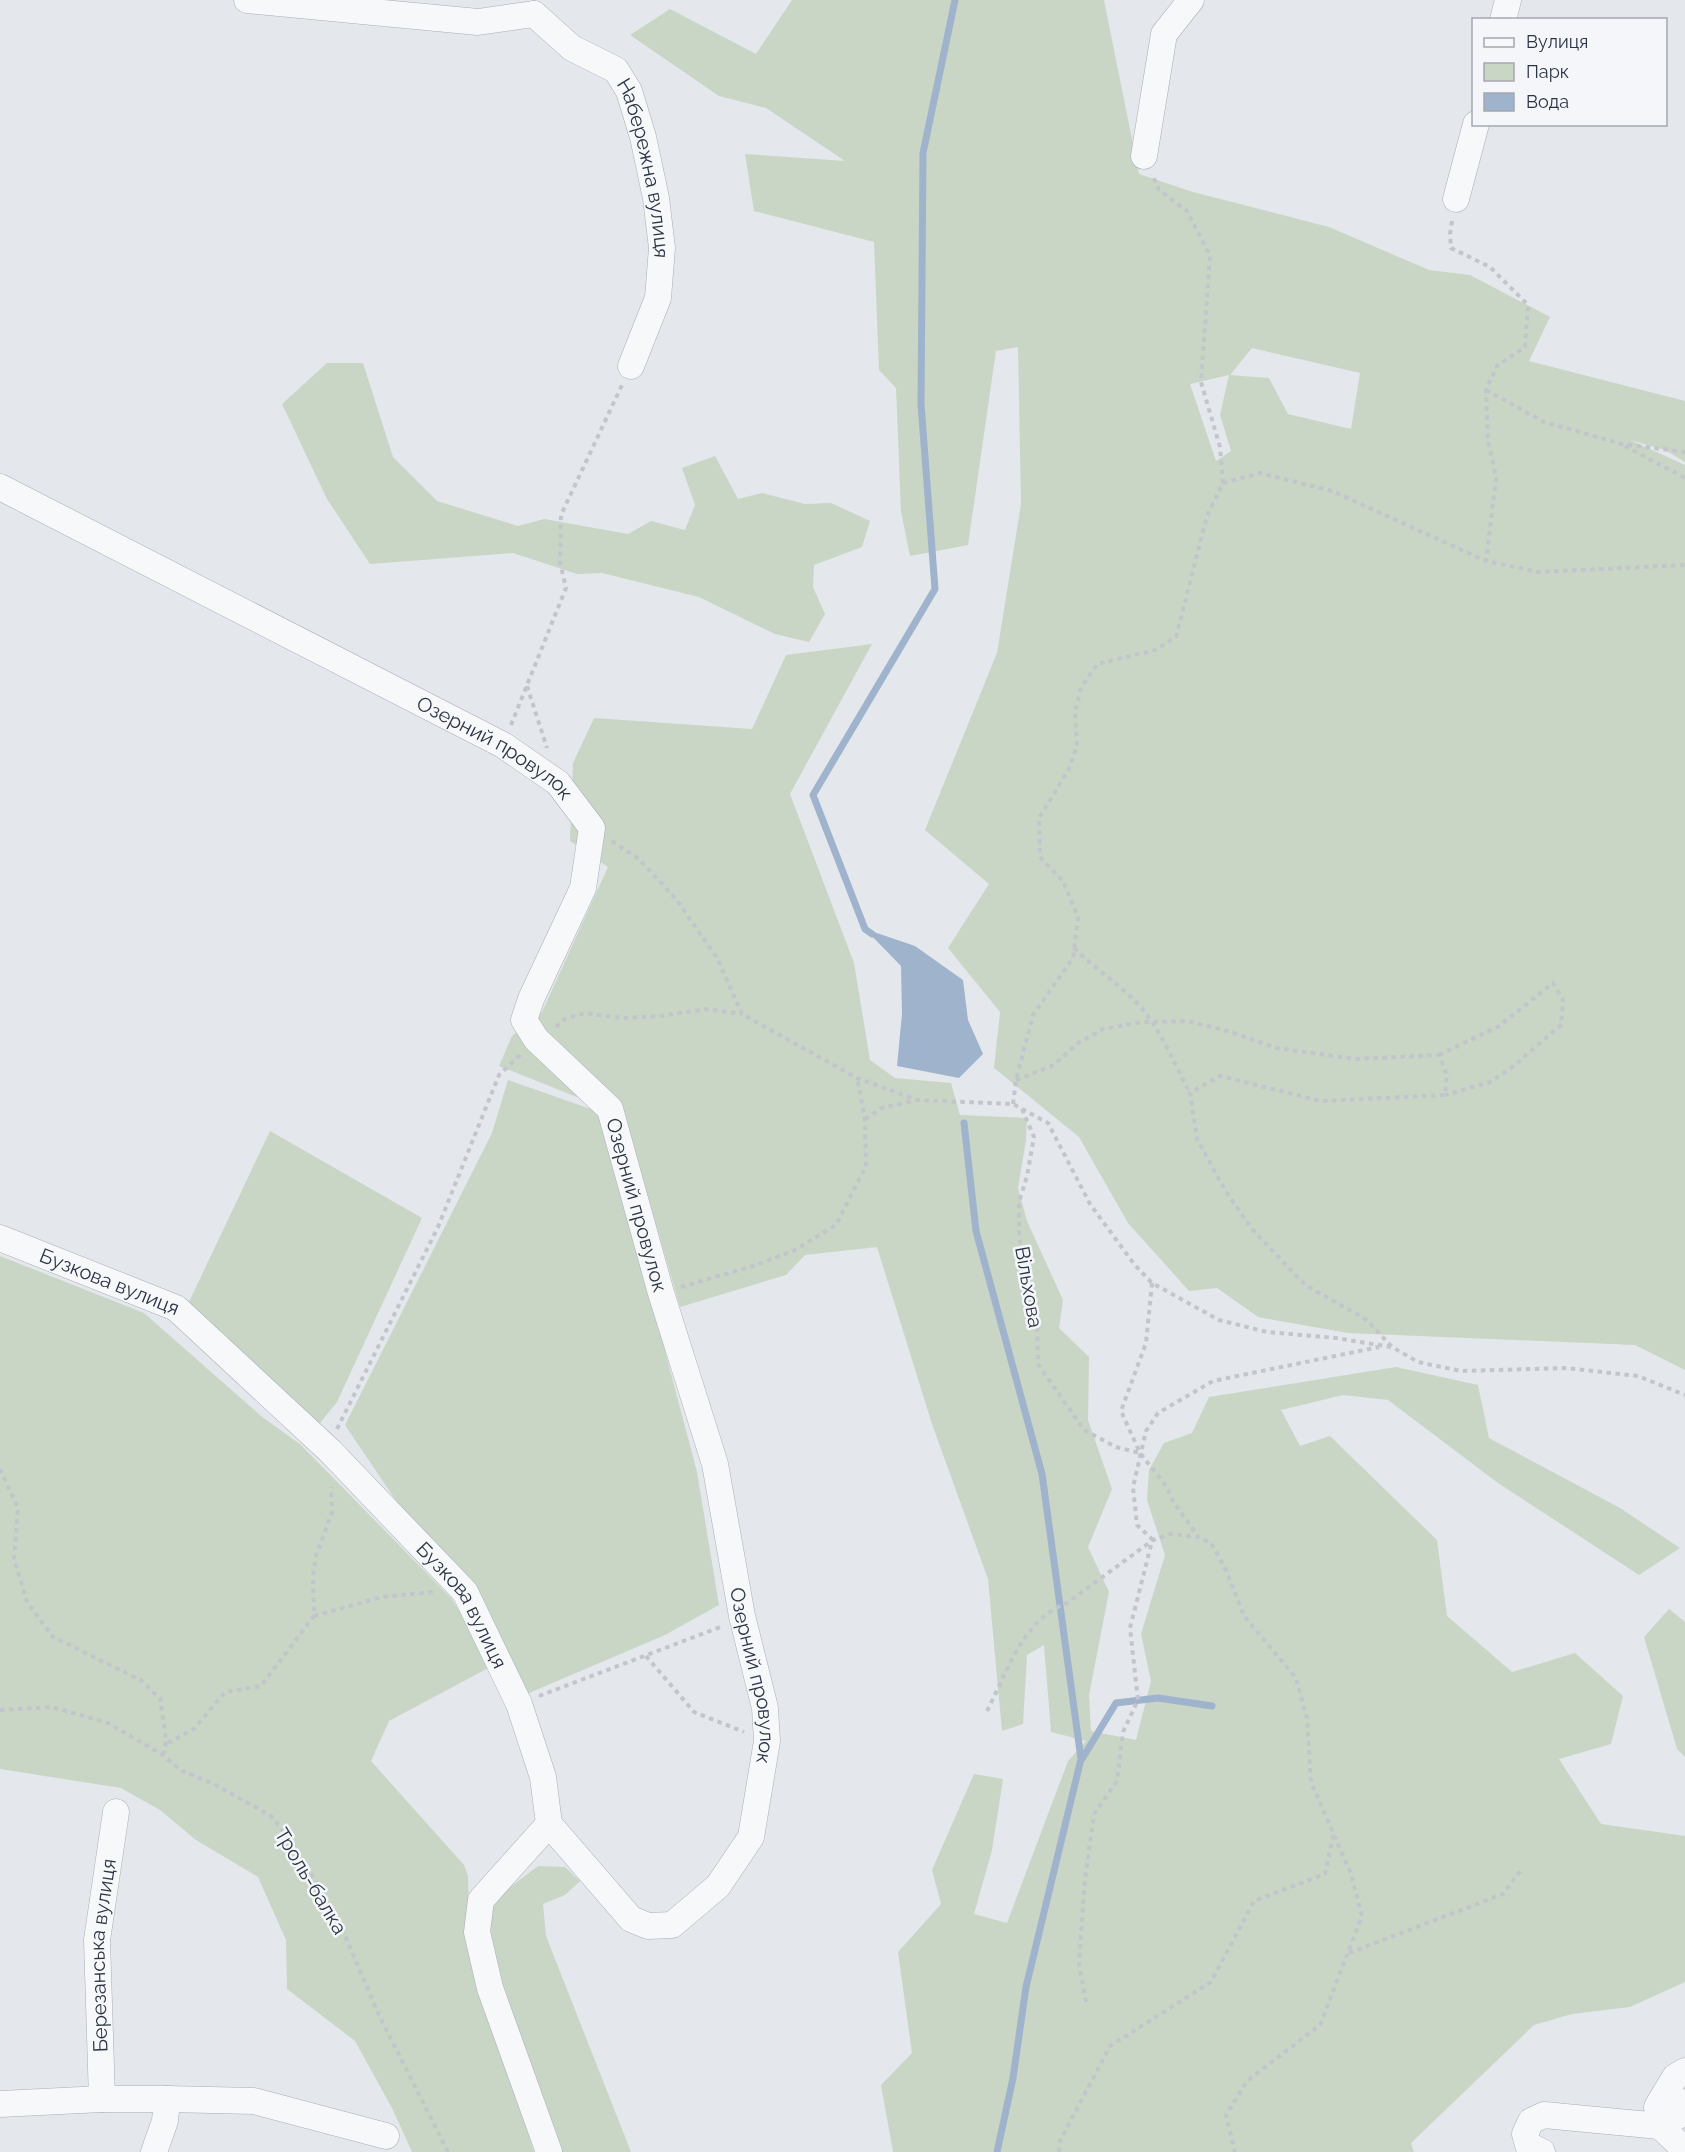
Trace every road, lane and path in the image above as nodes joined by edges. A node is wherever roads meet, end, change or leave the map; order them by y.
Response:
1 (247, 0) edge
2 (1191, 0) edge
3 (1508, 0) edge
4 (535, 7) edge
5 (1504, 18) edge
6 (1475, 126) edge
7 (1144, 156) joint
8 (1456, 200) joint
9 (631, 366) joint
10 (1486, 390) junction
11 (1622, 444) junction
12 (1685, 452) edge
13 (1685, 478) edge
14 (1223, 483) junction
15 (0, 487) edge
16 (1486, 561) junction
17 (1685, 565) edge
18 (527, 686) junction
19 (503, 745) junction
20 (558, 783) junction
21 (592, 828) junction
22 (1074, 948) junction
23 (742, 1014) junction
24 (1150, 1022) junction
25 (536, 1040) junction
26 (1439, 1055) junction
27 (857, 1077) junction
28 (1016, 1080) junction
29 (1190, 1093) junction
30 (1445, 1095) junction
31 (917, 1100) junction
32 (1013, 1104) junction
33 (1022, 1109) junction
34 (865, 1119) junction
35 (0, 1238) edge
36 (1152, 1283) junction
37 (661, 1293) junction
38 (1383, 1347) junction
39 (1392, 1347) junction
40 (1685, 1395) edge
41 (330, 1451) junction
42 (1140, 1453) junction
43 (0, 1469) edge
44 (1198, 1537) junction
45 (1152, 1540) junction
46 (465, 1592) junction
47 (314, 1617) junction
48 (742, 1617) junction
49 (646, 1656) junction
50 (519, 1704) junction
51 (0, 1710) edge
52 (987, 1711) dead end
53 (767, 1741) junction
54 (168, 1743) junction
55 (163, 1755) junction
56 (116, 1812) dead end
57 (549, 1824) junction
58 (1334, 1831) junction
59 (1521, 1870) dead end
60 (1348, 1954) junction
61 (1086, 2002) dead end
62 (1685, 2071) edge
63 (102, 2099) junction
64 (166, 2099) junction
65 (1685, 2102) edge
66 (0, 2104) edge
67 (1660, 2126) junction
68 (386, 2136) dead end
69 (1685, 2151) edge
70 (154, 2152) edge
71 (448, 2152) edge
72 (549, 2152) edge
73 (1059, 2152) edge
74 (1235, 2152) edge
75 (1542, 2152) edge

1 - 4 street
2 - 7 street
3 - 5 street
4 - 9 street, Набережна вулиця
6 - 8 street
7 - 14 path
8 - 10 path
9 - 18 path
10 - 11 path
10 - 16 path
11 - 12 path
11 - 13 path
14 - 16 path
14 - 22 path
15 - 19 street, Озерний провулок
16 - 17 path
18 - 19 path
18 - 20 path
19 - 20 street, Озерний провулок
20 - 21 street, Озерний провулок
21 - 23 path
21 - 25 street, Озерний провулок
22 - 24 path
22 - 28 path
23 - 25 path
23 - 27 path
24 - 26 path
24 - 28 path
24 - 29 path
25 - 37 street, Озерний провулок
25 - 41 path
26 - 30 path
26 - 30 path
27 - 31 path
27 - 34 path
28 - 32 path
29 - 30 path
29 - 39 path
31 - 32 path
31 - 34 path
32 - 33 path
33 - 36 path
33 - 42 path, Вільхова
34 - 37 path
35 - 41 street, Бузкова вулиця
36 - 38 path
36 - 42 path
37 - 48 street, Озерний провулок
38 - 39 path
38 - 42 path
39 - 40 path
41 - 46 street, Бузкова вулиця
41 - 47 path
42 - 44 path
42 - 45 path
43 - 54 path
44 - 45 path
44 - 58 path
45 - 52 path
45 - 61 path
46 - 47 path
46 - 50 street, Бузкова вулиця
47 - 54 path
48 - 49 path
48 - 53 street, Озерний провулок
49 - 50 path
49 - 53 path
50 - 57 street, Бузкова вулиця
51 - 55 path, Троль-балка
53 - 57 street, Озерний провулок
54 - 55 path
55 - 71 path, Троль-балка
56 - 63 street, Березанська вулиця
57 - 72 street
58 - 60 path
58 - 73 path
59 - 60 path
60 - 74 path
62 - 67 street
63 - 64 street
63 - 66 street
64 - 68 street
64 - 70 street
65 - 67 street
67 - 69 street
67 - 75 street

